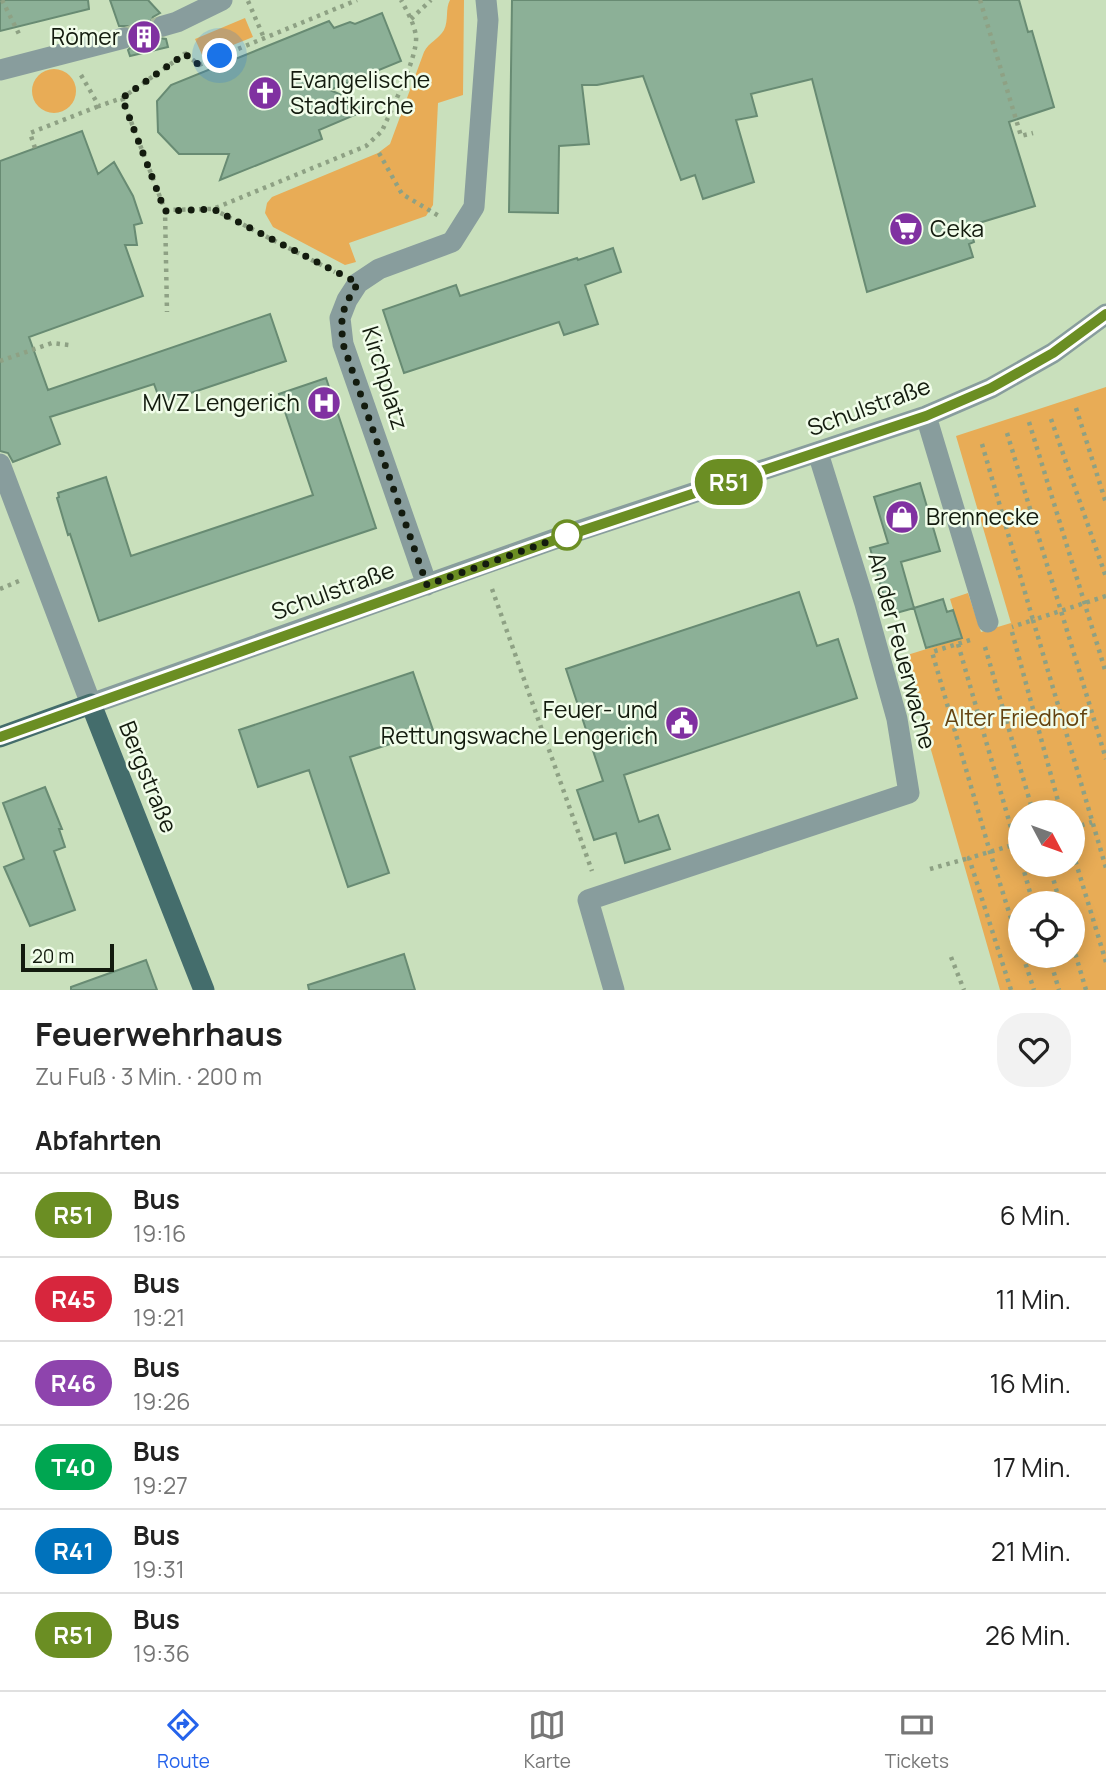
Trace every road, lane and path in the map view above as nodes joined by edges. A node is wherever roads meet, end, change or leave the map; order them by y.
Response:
1 (2, 0) edge
2 (222, 0) edge
3 (248, 0) edge
4 (357, 0) edge
5 (401, 0) edge
6 (431, 0) edge
7 (979, 0) edge
8 (487, 10) edge
9 (411, 19) junction
10 (170, 24) joint
11 (124, 38) tunnel mouth
12 (264, 38) junction
13 (69, 52) junction
14 (185, 54) junction
15 (30, 62) junction
16 (0, 70) edge
17 (122, 98) junction
18 (99, 106) junction
19 (1033, 133) dead end
20 (35, 148) dead end
21 (379, 153) dead end
22 (213, 209) junction
23 (165, 211) junction
24 (461, 228) junction
25 (358, 283) junction
26 (167, 312) dead end
27 (1106, 314) edge
28 (68, 345) dead end
29 (0, 361) edge
30 (1076, 408) dead end
31 (926, 416) junction
32 (1051, 419) dead end
33 (1029, 422) dead end
34 (1007, 433) dead end
35 (818, 453) junction
36 (0, 464) edge
37 (1106, 503) edge
38 (484, 565) junction
39 (1106, 578) edge
40 (427, 585) junction
41 (1106, 596) edge
42 (1085, 603) junction
43 (1062, 611) junction
44 (1011, 628) dead end
45 (985, 629) joint
46 (958, 644) dead end
47 (932, 652) dead end
48 (1106, 673) edge
49 (92, 704) junction
50 (0, 737) edge
51 (1106, 760) edge
52 (1030, 800) edge
53 (1058, 800) edge
54 (1008, 811) edge
55 (1092, 822) junction
56 (1085, 824) edge
57 (1008, 847) edge
58 (990, 852) junction
59 (969, 858) junction
60 (1106, 868) edge
61 (930, 869) dead end
62 (1080, 877) edge
63 (601, 896) junction
64 (1008, 909) edge
65 (951, 957) dead end
66 (1106, 962) edge
67 (1027, 968) edge
68 (1053, 968) edge
69 (1080, 968) edge
70 (204, 990) edge
71 (614, 990) edge
72 (964, 990) edge
73 (1011, 990) edge
74 (1034, 990) edge
75 (1059, 990) edge
76 (1086, 990) edge

1 - 15 path
2 - 10 street
3 - 12 path
4 - 12 path
5 - 9 path
6 - 9 path
7 - 19 path
8 - 24 street
9 - 22 path
10 - 14 path
11 - 13 street
12 - 14 path
13 - 15 street
13 - 18 path
14 - 17 path
15 - 16 street
17 - 18 path
17 - 23 path
18 - 20 path
21 - 24 path
22 - 23 path
22 - 25 path
23 - 26 path
24 - 25 street
25 - 40 street, Kirchplatz
27 - 31 street, Schulstraße
28 - 29 path
30 - 37 path
31 - 35 street, Schulstraße
31 - 45 street
32 - 39 path
33 - 42 path
34 - 43 path
35 - 38 street, Schulstraße
35 - 63 street, An der Feuerwache
36 - 49 street, Bergstraße
38 - 40 street, Schulstraße
38 - 63 path
40 - 49 street, Schulstraße
41 - 42 path
42 - 43 path
42 - 48 path
43 - 51 path
43 - 55 path
44 - 53 path
45 - 52 path
46 - 54 path
47 - 58 path
49 - 50 main road, Schulstraße
49 - 70 main road, Bergstraße
55 - 56 path
55 - 60 path
57 - 58 path
58 - 59 path
58 - 64 path
59 - 61 path
59 - 73 path
62 - 66 path
63 - 71 street
65 - 72 path
67 - 74 path
68 - 75 path
69 - 76 path

